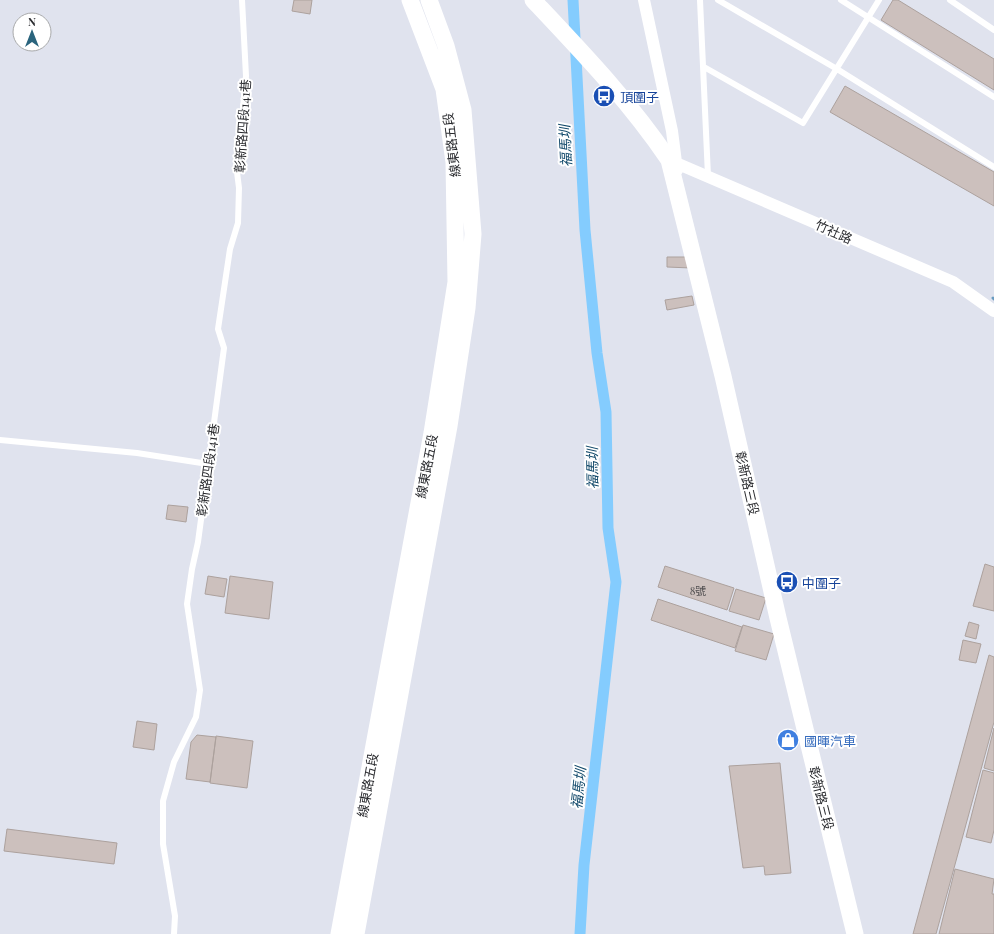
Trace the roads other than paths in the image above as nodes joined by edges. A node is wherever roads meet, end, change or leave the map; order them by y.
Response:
1 (242, 0) edge
2 (410, 0) edge
3 (429, 0) edge
4 (533, 0) edge
5 (644, 0) edge
6 (700, 0) edge
7 (718, 0) edge
8 (841, 0) edge
9 (879, 0) edge
10 (950, 0) edge
11 (868, 17) junction
12 (994, 30) edge
13 (704, 67) junction
14 (836, 69) junction
15 (994, 97) edge
16 (673, 162) junction
17 (994, 167) edge
18 (708, 176) junction
19 (993, 309) edge
20 (0, 440) edge
21 (208, 464) junction
22 (174, 934) edge
23 (339, 934) edge
24 (356, 934) edge
25 (855, 934) edge

1 - 21 lane, 彰新路四段141巷
2 - 23 main road, 線東路五段
3 - 24 main road, 線東路五段
4 - 16 main road, 彰新路三段
5 - 16 street
6 - 13 lane
7 - 14 lane
8 - 11 lane
9 - 11 lane
10 - 12 lane
11 - 14 lane
11 - 15 lane
13 - 14 lane
13 - 18 lane
14 - 17 lane
16 - 18 street, 竹社路
16 - 25 main road, 彰新路三段
18 - 19 street, 竹社路
20 - 21 lane
21 - 22 lane, 彰新路四段141巷

